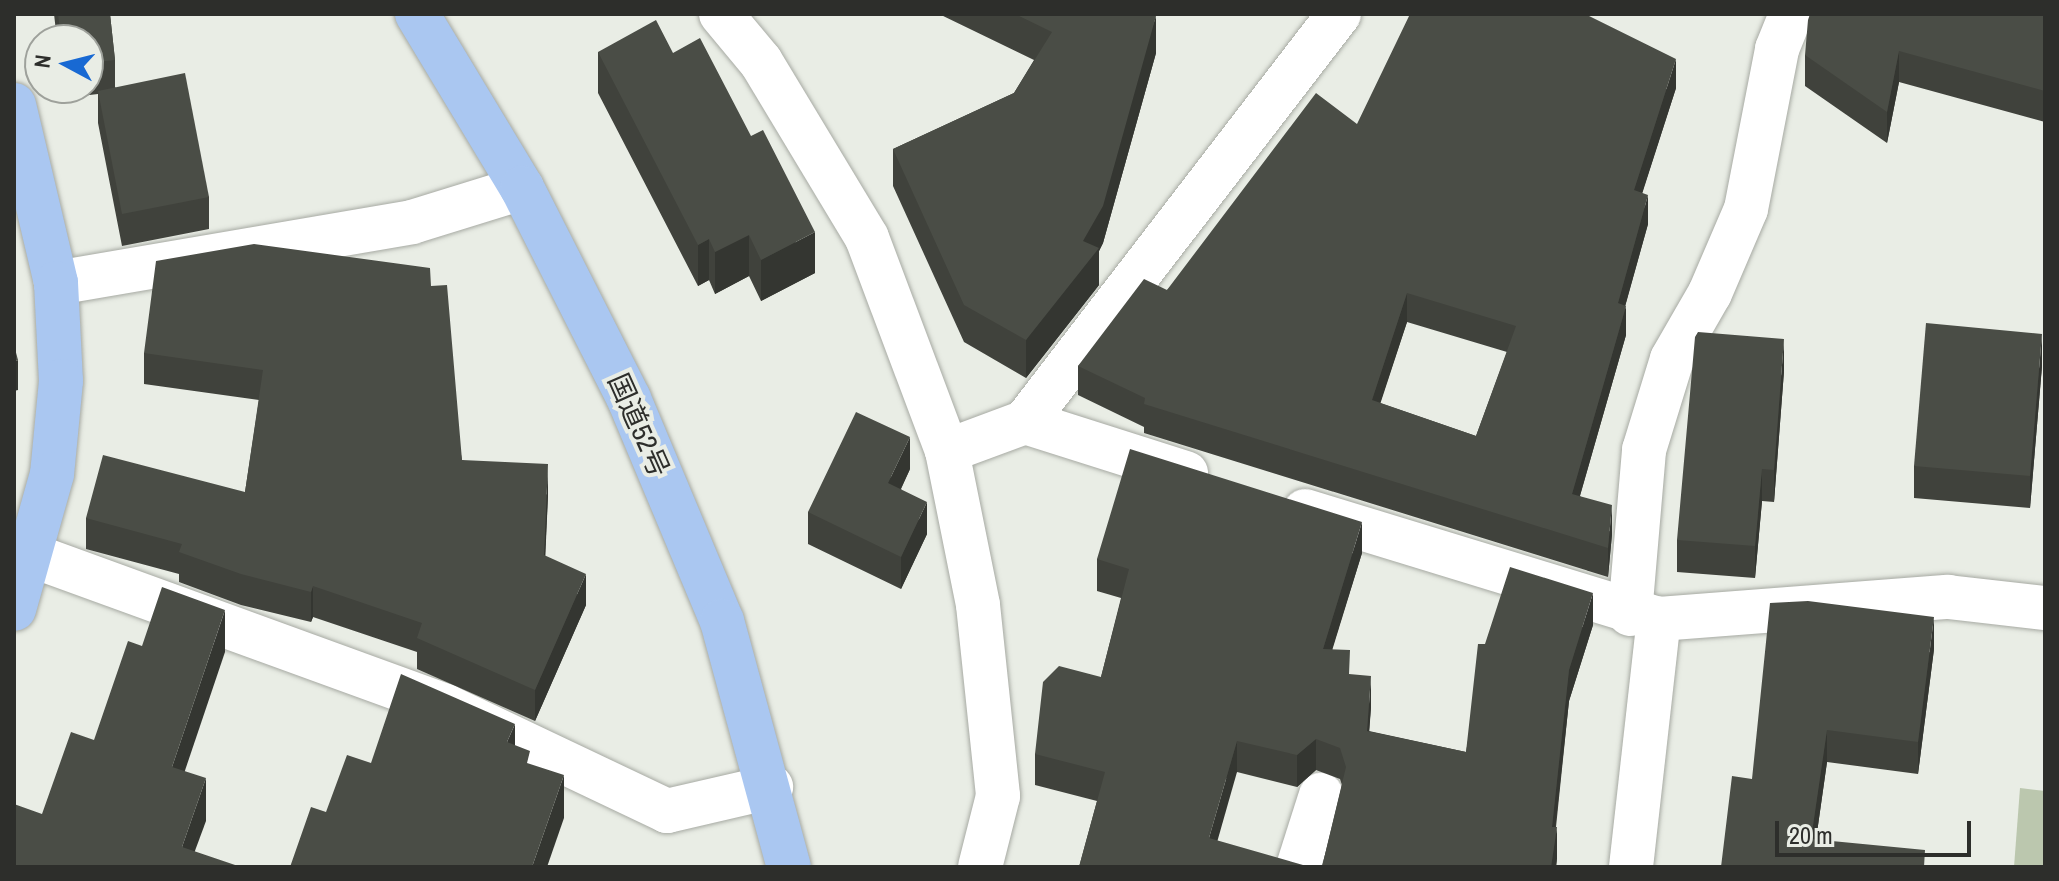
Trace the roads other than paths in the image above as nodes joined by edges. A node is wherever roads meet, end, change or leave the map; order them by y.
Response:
1 (417, 14) edge
2 (721, 14) edge
3 (1339, 14) edge
4 (1791, 14) edge
5 (14, 105) edge
6 (522, 188) junction
7 (56, 283) junction
8 (1025, 422) junction
9 (947, 451) junction
10 (1222, 485) edge
11 (1267, 499) edge
12 (31, 555) junction
13 (2045, 608) edge
14 (14, 609) edge
15 (1645, 616) junction
16 (771, 787) junction
17 (1321, 795) dead end
18 (789, 867) edge
19 (980, 867) edge
20 (1298, 867) edge
21 (1631, 867) edge

1 - 6 highway, 国道52号
2 - 9 street
3 - 8 street
4 - 15 street
5 - 7 highway
6 - 7 street
6 - 16 highway, 国道52号
7 - 12 highway
8 - 9 street
8 - 10 street
9 - 19 street
11 - 15 street
12 - 14 highway
12 - 16 street
13 - 15 street
15 - 21 street
16 - 18 highway, 国道52号
17 - 20 street

